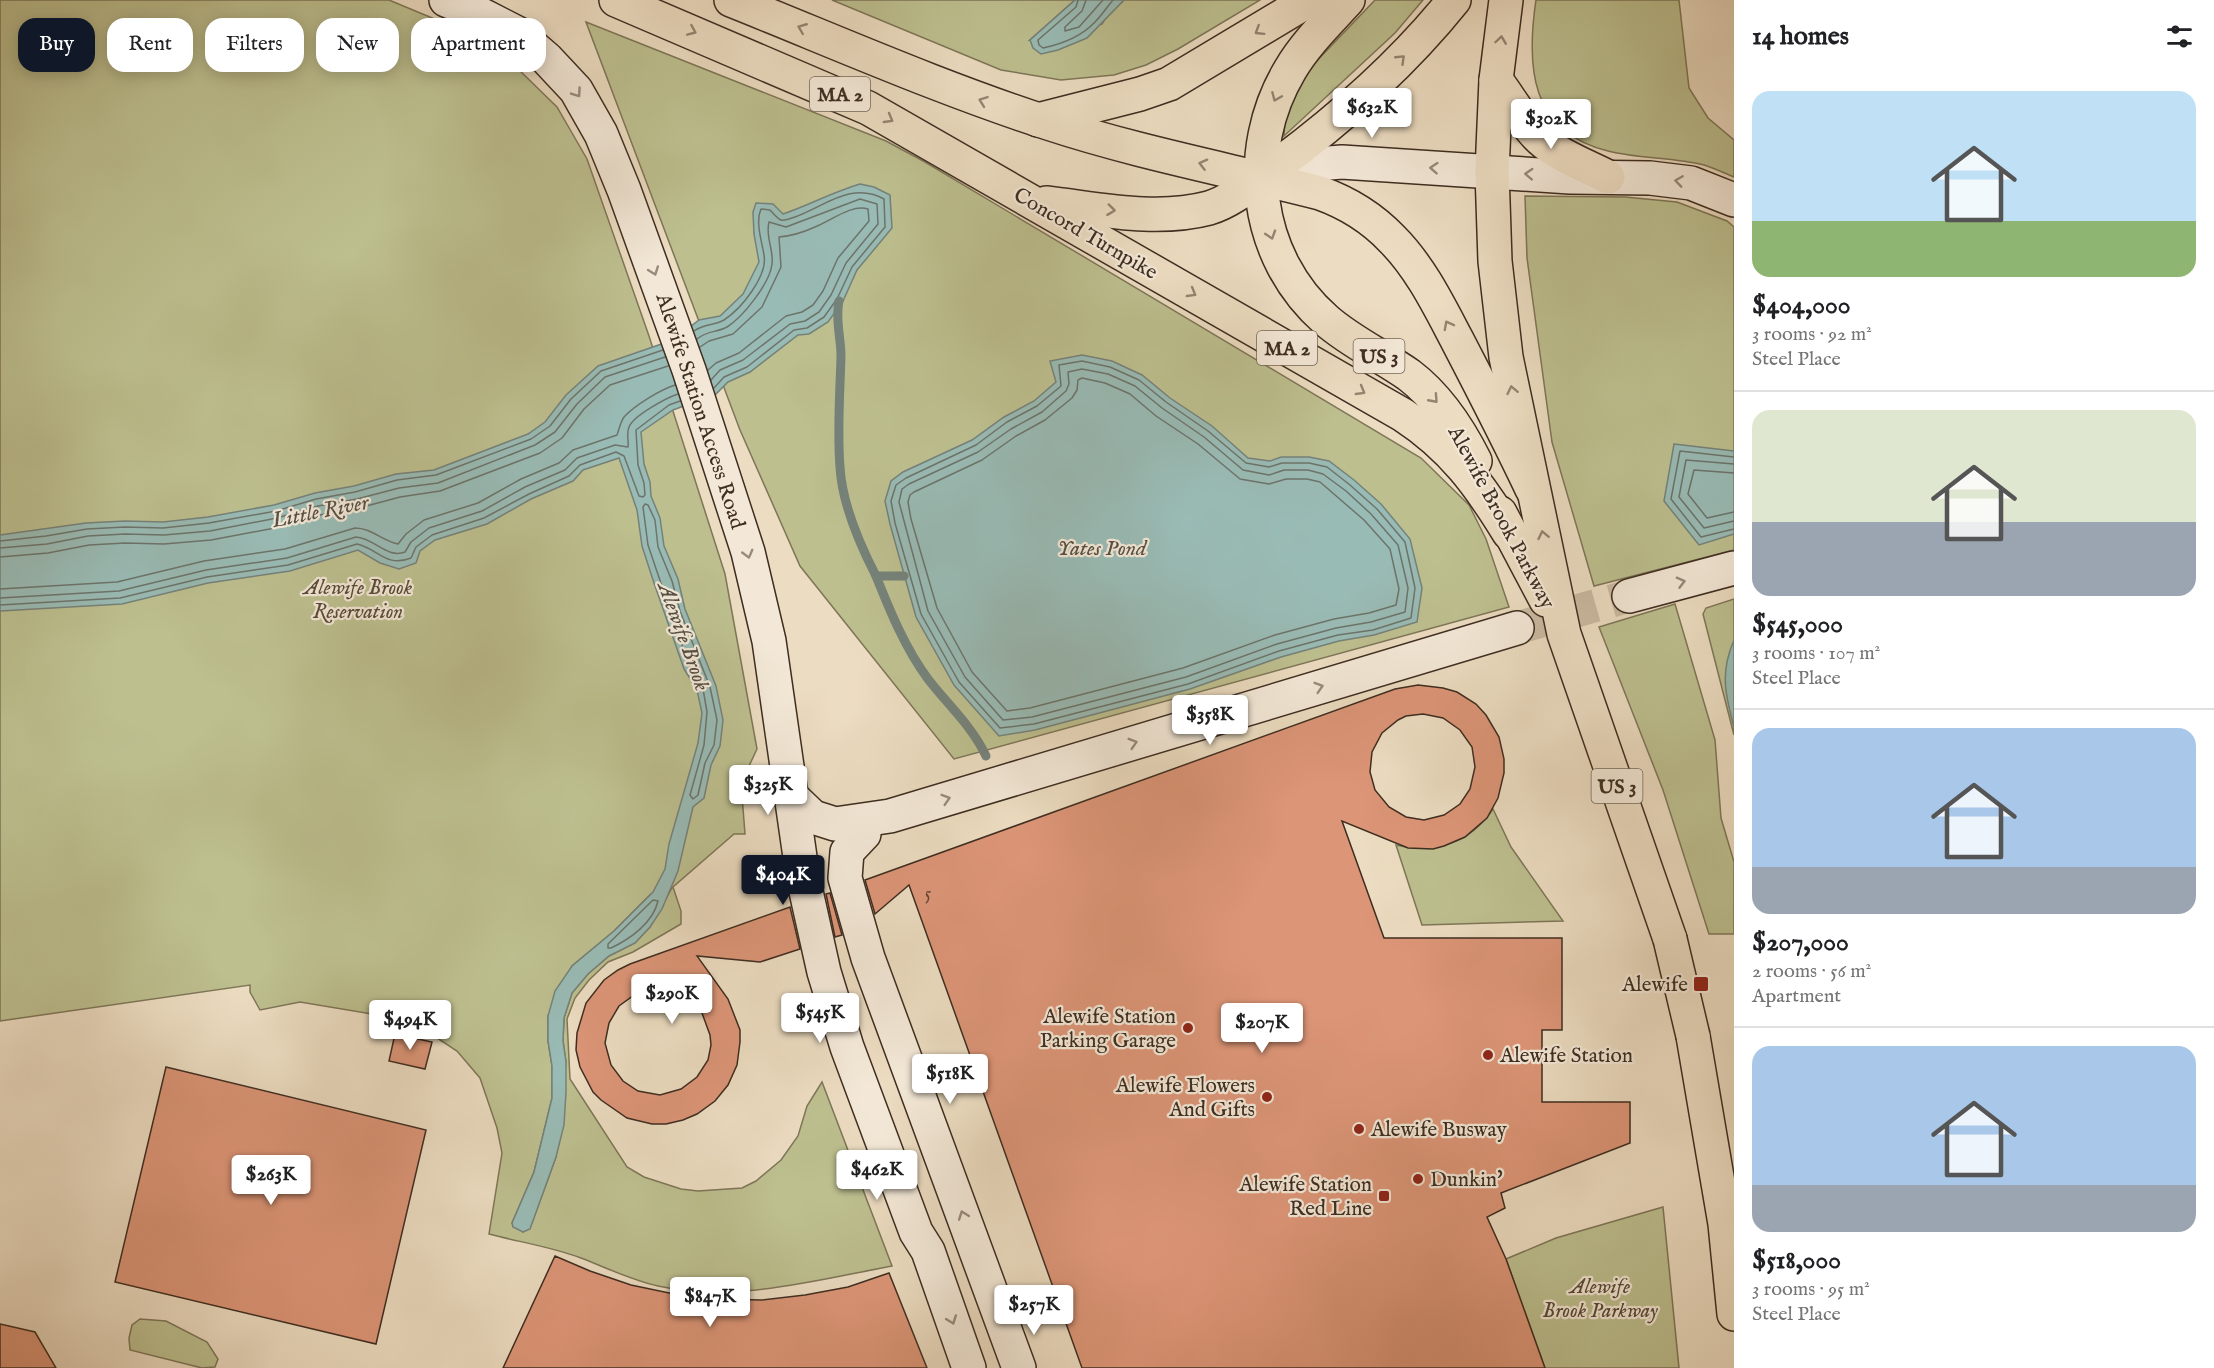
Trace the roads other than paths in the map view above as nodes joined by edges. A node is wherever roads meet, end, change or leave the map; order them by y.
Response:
1 (446, 0) edge
2 (731, 0) edge
3 (1309, 0) edge
4 (1348, 0) edge
5 (1454, 0) edge
6 (1506, 0) edge
7 (627, 4) edge
8 (1496, 80) junction
9 (1038, 120) junction
10 (1492, 172) junction
11 (1608, 177) junction
12 (1260, 178) junction
13 (1734, 200) edge
14 (1032, 201) junction
15 (1532, 489) junction
16 (1509, 533) junction
17 (1734, 568) edge
18 (1629, 596) tunnel mouth
19 (1517, 628) tunnel mouth
20 (1564, 633) junction
21 (791, 796) junction
22 (867, 834) junction
23 (1734, 1314) edge
24 (967, 1362) edge
25 (1019, 1368) edge

1 -> 21 main road, Alewife Station Access Road
9 -> 2 highway, MA 2
3 -> 9 highway
4 -> 12 highway, Alewife Brook Parkway / US 3
12 -> 5 highway
8 -> 6 highway, Alewife Brook Parkway / US 3
7 -> 14 highway, Concord Turnpike / MA 2
8 - 10 highway, Alewife Brook Parkway / US 3
8 - 11 highway
12 -> 9 highway, MA 2
11 -> 10 main road
10 -> 12 main road
15 -> 10 highway, Alewife Brook Parkway / US 3
13 -> 11 main road
14 -> 12 highway
15 -> 12 highway, MA 2
12 -> 16 highway, Alewife Brook Parkway / US 3
14 -> 16 highway, Concord Turnpike / MA 2
20 -> 15 highway, Alewife Brook Parkway / US 3
16 - 20 highway, Alewife Brook Parkway / US 3
18 -> 17 main road
22 -> 19 main road
20 - 23 highway, Alewife Brook Parkway / US 3, bridge
21 - 22 main road
21 -> 24 main road, Alewife Station Access Road
25 -> 22 main road

